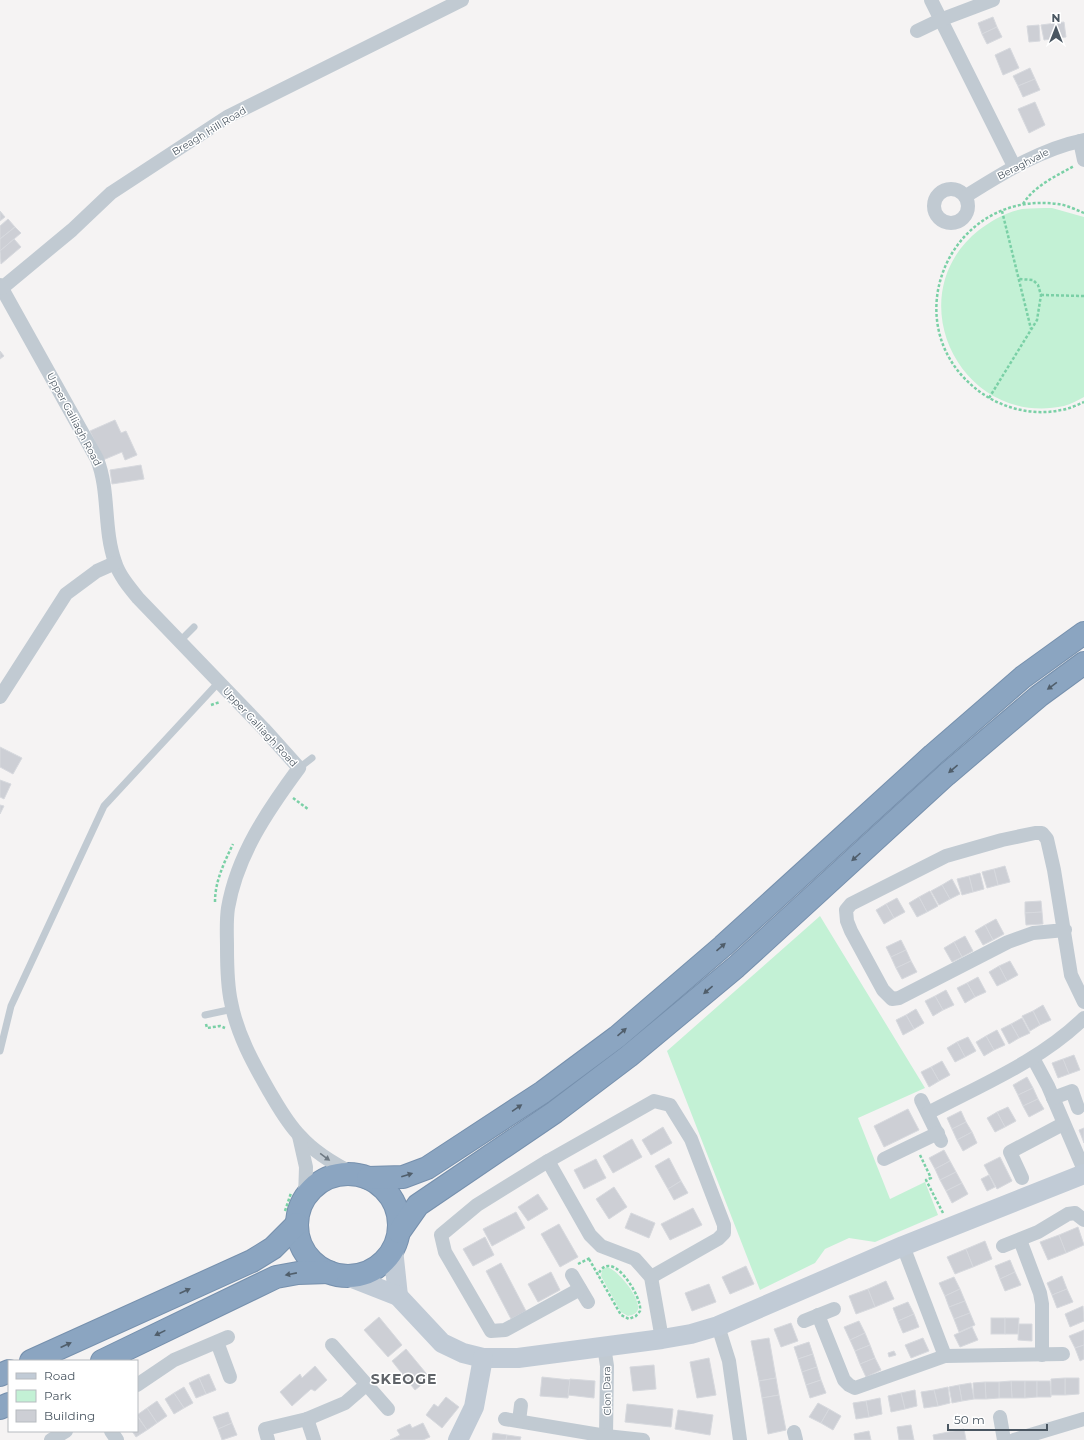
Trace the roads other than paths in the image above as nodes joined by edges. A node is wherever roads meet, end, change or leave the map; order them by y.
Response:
1 (462, 0) edge
2 (931, 0) edge
3 (993, 0) edge
4 (940, 20) junction
5 (917, 31) dead end
6 (1082, 140) edge
7 (1082, 162) edge
8 (1014, 166) junction
9 (966, 196) dead end
10 (1, 287) edge
11 (115, 563) junction
12 (194, 627) dead end
13 (1084, 633) edge
14 (179, 642) junction
15 (1084, 663) edge
16 (219, 682) junction
17 (0, 697) edge
18 (312, 758) dead end
19 (299, 768) junction
20 (1065, 930) junction
21 (1084, 1002) edge
22 (233, 1009) junction
23 (205, 1015) dead end
24 (1084, 1018) edge
25 (0, 1051) edge
26 (1033, 1058) junction
27 (1053, 1098) junction
28 (921, 1100) dead end
29 (1078, 1108) dead end
30 (928, 1113) junction
31 (1063, 1124) junction
32 (299, 1136) junction
33 (884, 1159) dead end
34 (548, 1161) junction
35 (1084, 1170) edge
36 (1084, 1174) edge
37 (361, 1176) junction
38 (1022, 1178) dead end
39 (305, 1198) junction
40 (1084, 1220) edge
41 (297, 1224) junction
42 (396, 1240) junction
43 (1020, 1240) junction
44 (903, 1246) junction
45 (1003, 1246) dead end
46 (338, 1274) junction
47 (572, 1275) road end
48 (651, 1277) junction
49 (580, 1289) junction
50 (398, 1296) junction
51 (588, 1302) dead end
52 (834, 1309) dead end
53 (818, 1315) junction
54 (804, 1320) dead end
55 (718, 1326) junction
56 (662, 1339) junction
57 (332, 1345) dead end
58 (604, 1346) junction
59 (1063, 1354) dead end
60 (1042, 1355) junction
61 (945, 1356) junction
62 (483, 1358) junction
63 (33, 1360) edge
64 (104, 1360) edge
65 (230, 1377) dead end
66 (138, 1384) edge
67 (367, 1384) junction
68 (521, 1405) dead end
69 (388, 1409) dead end
70 (1000, 1418) dead end
71 (308, 1419) junction
72 (505, 1419) dead end
73 (1084, 1419) edge
74 (519, 1421) junction
75 (64, 1432) edge
76 (606, 1436) junction
77 (51, 1440) edge
78 (268, 1440) edge
79 (314, 1440) edge
80 (458, 1440) edge
81 (643, 1440) edge
82 (740, 1440) edge
83 (1004, 1440) edge
84 (1014, 1440) edge

1 - 10 street, Breagh Hill Road
2 - 4 street
3 - 4 street
4 - 5 street
4 - 8 street
6 - 7 street
6 - 8 street, Beraghvale
8 - 9 street, Beraghvale
10 - 11 street, Upper Galliagh Road
11 - 14 street, Upper Galliagh Road
11 - 17 street
12 - 14 lane
37 -> 13 highway
14 - 16 street, Upper Galliagh Road
15 -> 42 highway
16 - 19 street, Upper Galliagh Road
16 - 25 lane
18 - 19 lane
19 - 22 street, Upper Galliagh Road
20 - 20 street
20 - 21 street
22 - 23 lane
22 - 32 street, Upper Galliagh Road
24 - 26 street
26 - 27 street
26 - 30 street
27 - 29 street
27 - 31 street
28 - 30 street
30 - 33 street
31 - 35 street
31 - 38 street
32 -> 37 street, Upper Galliagh Road
32 - 39 street, Upper Galliagh Road
34 - 48 street
34 - 48 street
34 - 49 street
36 - 44 street
37 - 39 highway
37 - 42 highway
39 - 41 highway
40 - 43 street
41 - 46 highway
63 -> 41 highway
42 - 46 highway
42 - 50 street
43 - 45 street
43 - 60 street
44 - 55 street
44 - 61 street
46 - 50 street
46 -> 64 highway
47 - 49 street
48 - 56 street
49 - 51 street
50 - 62 street
52 - 53 street
53 - 54 street
53 - 61 street
55 - 56 street
55 - 82 street
56 - 58 street
57 - 67 street
58 - 62 street
58 - 76 street, Clon Dara
59 - 60 street
60 - 61 street
62 - 80 street
65 - 66 street
67 - 69 street
67 - 71 street
68 - 74 street
70 - 83 street
71 - 78 street
71 - 79 street
72 - 74 street
73 - 84 street
74 - 76 street
75 - 77 street
76 - 81 street

